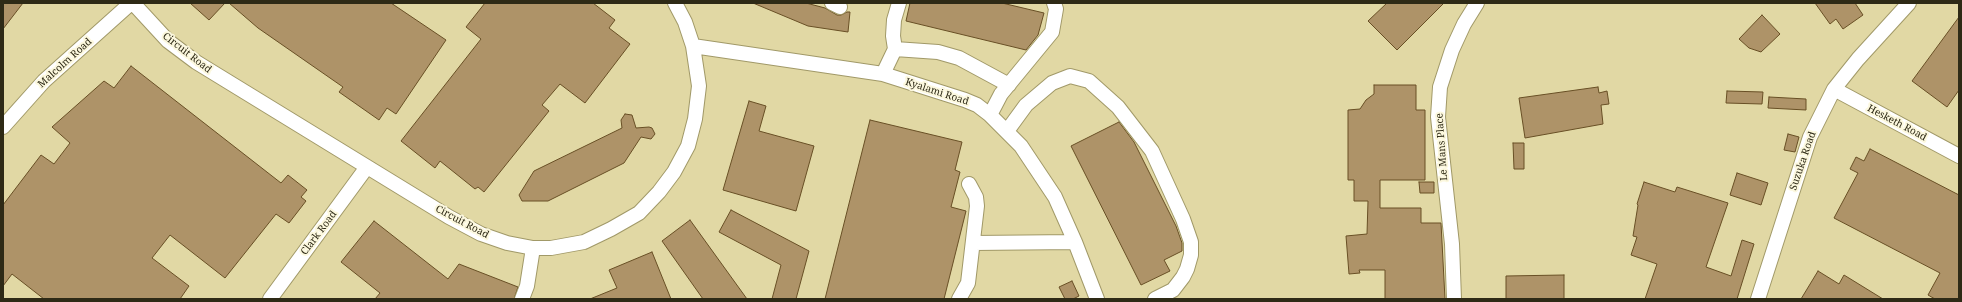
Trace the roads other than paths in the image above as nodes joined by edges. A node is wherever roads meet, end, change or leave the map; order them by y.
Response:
1 (132, 3) edge
2 (675, 3) edge
3 (899, 3) edge
4 (1054, 3) edge
5 (1477, 3) edge
6 (1909, 3) edge
7 (693, 46) junction
8 (895, 49) junction
9 (883, 74) junction
10 (1009, 85) junction
11 (1834, 89) junction
12 (990, 115) junction
13 (3, 127) edge
14 (1007, 131) junction
15 (1959, 156) edge
16 (367, 167) junction
17 (969, 184) dead end
18 (1075, 242) junction
19 (973, 243) junction
20 (533, 248) junction
21 (270, 299) edge
22 (522, 299) edge
23 (959, 299) edge
24 (1097, 299) edge
25 (1155, 299) edge
26 (1454, 299) edge
27 (1758, 299) edge

1 - 13 lane, Malcolm Road
1 - 16 lane, Circuit Road
2 - 7 lane, Circuit Road
3 - 8 lane
4 - 10 lane
5 - 26 lane, Le Mans Place
6 - 11 lane, Suzuka Road
7 - 9 lane, Kyalami Road
7 - 20 lane, Circuit Road
8 - 9 lane
8 - 10 lane
9 - 12 lane, Kyalami Road
10 - 12 lane
11 - 15 lane, Hesketh Road
11 - 27 lane, Suzuka Road
12 - 14 lane, Kyalami Road
14 - 18 lane, Kyalami Road
14 - 25 lane
16 - 20 lane, Circuit Road
16 - 21 lane, Clark Road
17 - 19 lane
18 - 19 lane
18 - 24 lane, Kyalami Road
19 - 23 lane
20 - 22 lane

